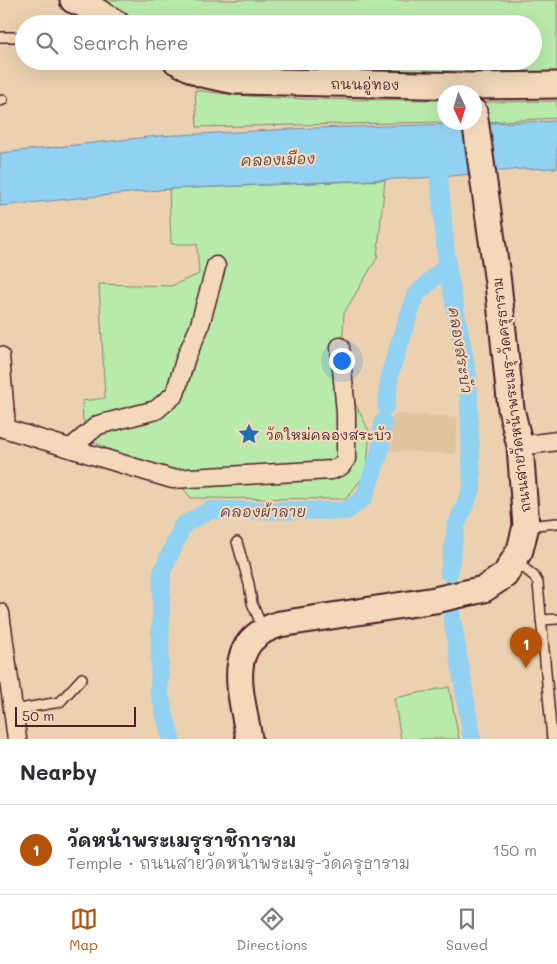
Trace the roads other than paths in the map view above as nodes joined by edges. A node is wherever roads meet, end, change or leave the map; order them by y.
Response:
1 (73, 0) edge
2 (103, 15) edge
3 (0, 37) edge
4 (15, 37) edge
5 (194, 70) edge
6 (557, 85) edge
7 (437, 88) edge
8 (482, 88) edge
9 (477, 130) edge
10 (216, 266) dead end
11 (340, 347) dead end
12 (0, 356) edge
13 (3, 427) edge
14 (557, 441) edge
15 (520, 446) junction
16 (72, 448) junction
17 (557, 523) edge
18 (526, 526) junction
19 (237, 542) dead end
20 (514, 560) junction
21 (0, 613) edge
22 (557, 619) edge
23 (542, 620) junction
24 (263, 629) junction
25 (82, 678) dead end
26 (13, 710) junction
27 (17, 739) edge
28 (249, 739) edge
29 (552, 739) edge

1 - 2 street
3 - 4 lane
5 - 7 street, ถนนอู่ทอง
6 - 8 street, ถนนอู่ทอง
9 - 15 street, ถนนสายวัดหน้าพระเมรุ-วัดครุธาราม
10 - 16 street
11 - 16 street
12 - 13 street
13 - 16 street
14 - 15 street
15 - 18 street, ถนนสายวัดหน้าพระเมรุ-วัดครุธาราม
17 - 18 lane
18 - 20 street, ถนนสายวัดหน้าพระเมรุ-วัดครุธาราม
19 - 24 lane
20 - 23 lane
20 - 24 street, ถนนสายวัดหน้าพระเมรุ-วัดครุธาราม
21 - 26 street
22 - 23 lane
23 - 29 lane
24 - 28 street
25 - 26 lane
26 - 27 street

